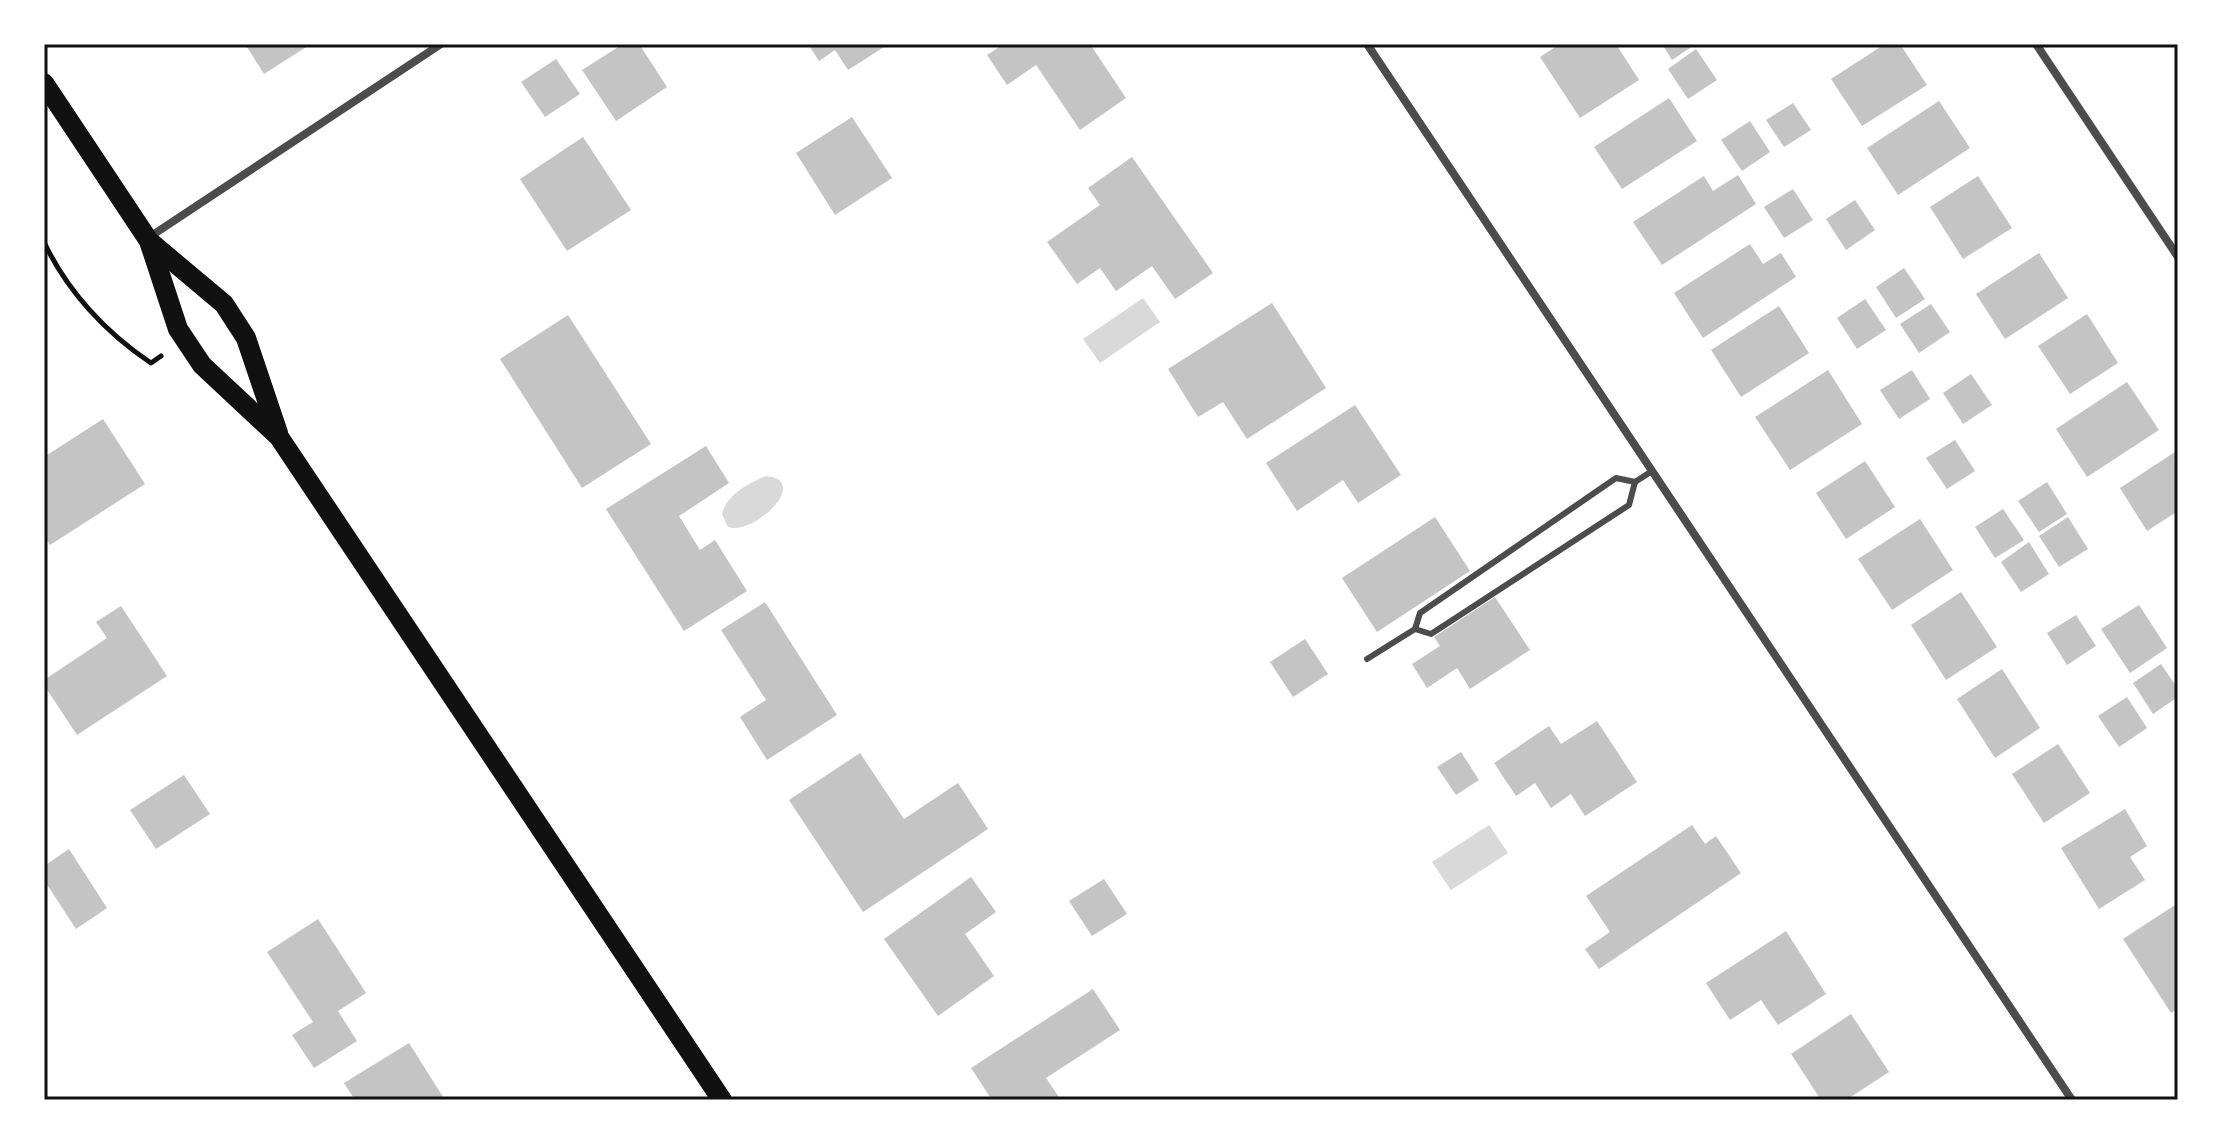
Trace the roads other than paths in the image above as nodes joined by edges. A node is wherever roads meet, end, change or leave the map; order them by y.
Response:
1 (441, 44) edge
2 (1367, 44) edge
3 (2036, 44) edge
4 (44, 83) edge
5 (148, 240) junction
6 (2178, 257) edge
7 (279, 437) junction
8 (1652, 471) junction
9 (1635, 482) junction
10 (1415, 629) junction
11 (1367, 659) dead end
12 (722, 1100) edge
13 (2072, 1100) edge

1 - 5 street
2 - 8 street
3 - 6 street
4 - 5 main road
5 - 7 main road
5 - 7 main road
7 - 12 main road
8 - 9 lane
8 - 13 street
9 - 10 lane
9 - 10 lane
10 - 11 lane

